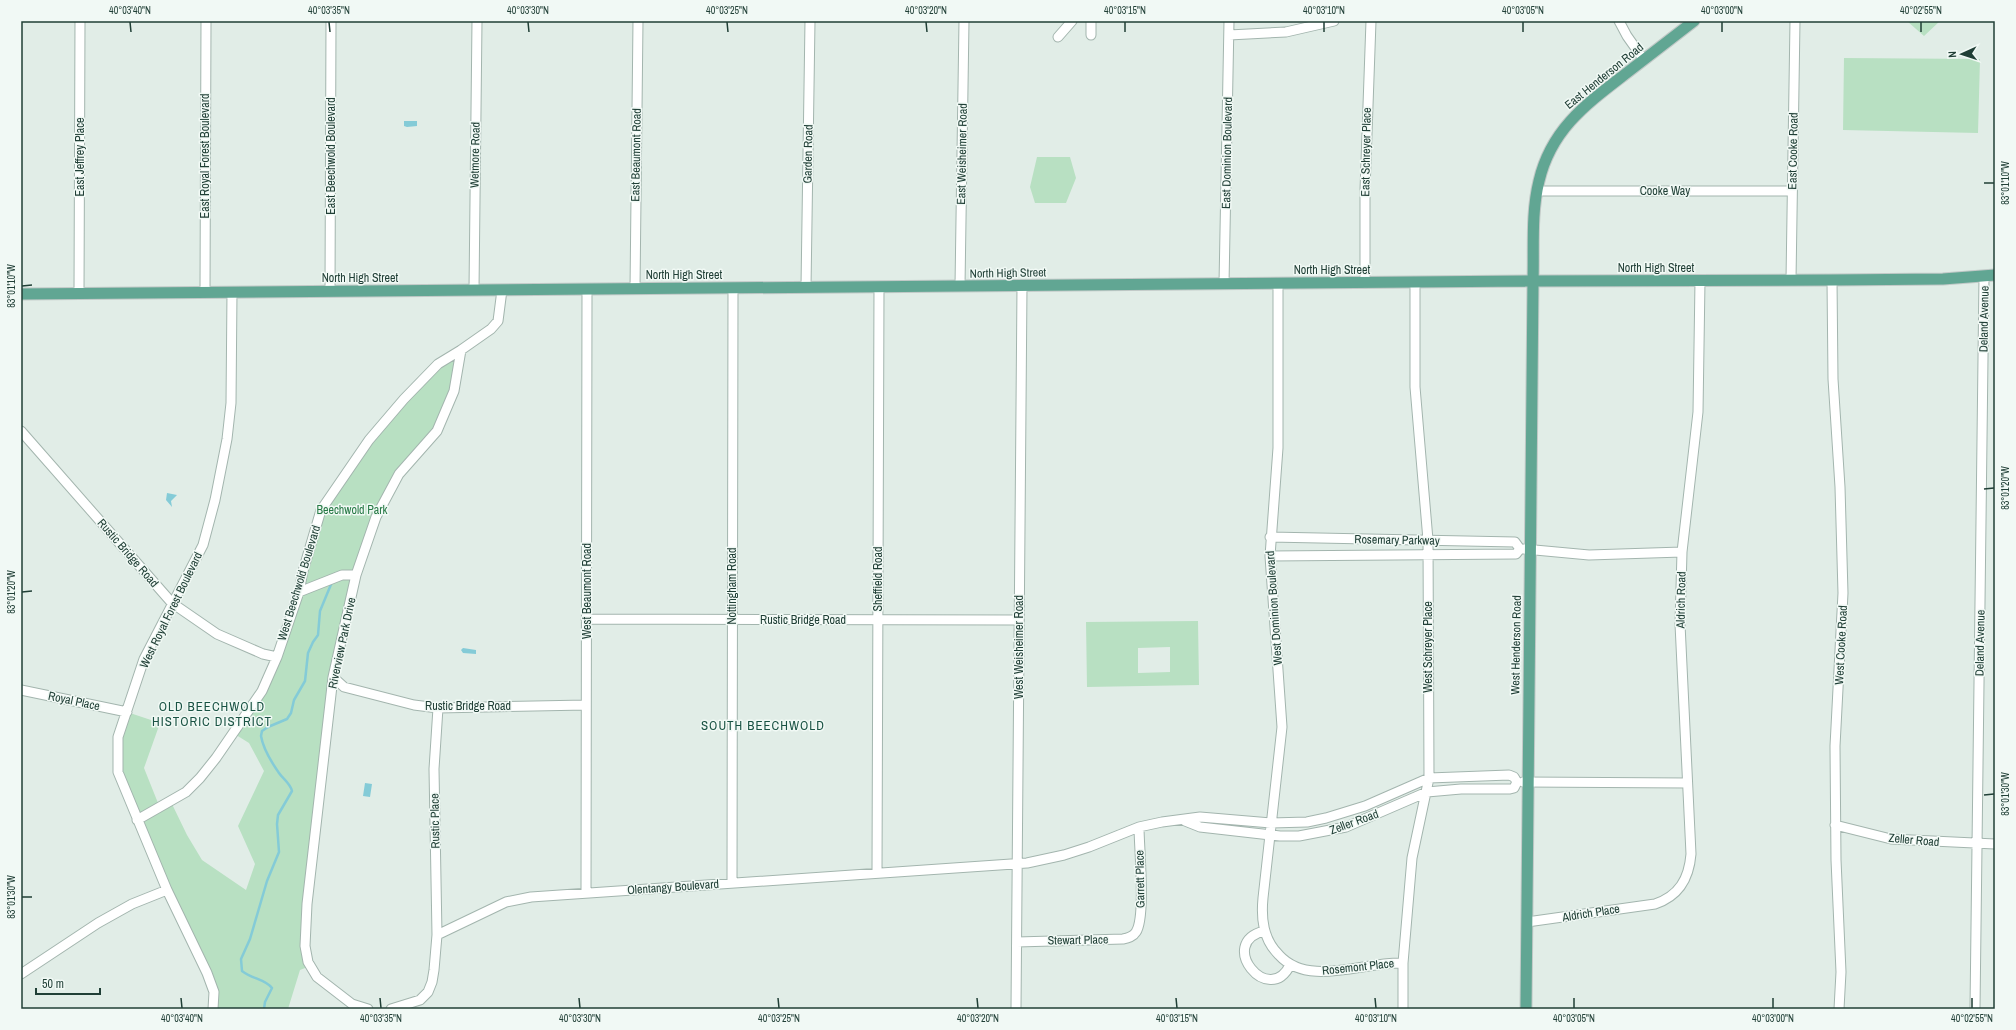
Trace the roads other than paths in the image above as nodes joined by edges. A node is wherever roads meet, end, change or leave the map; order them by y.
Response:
1 (80, 21) edge
2 (206, 21) edge
3 (331, 21) edge
4 (476, 21) edge
5 (638, 21) edge
6 (810, 21) edge
7 (964, 21) edge
8 (1072, 21) edge
9 (1091, 21) edge
10 (1229, 21) edge
11 (1334, 21) edge
12 (1371, 21) edge
13 (1619, 21) edge
14 (1694, 21) edge
15 (1795, 21) edge
16 (1229, 35) junction
17 (1090, 36) dead end
18 (1058, 37) dead end
19 (1644, 60) junction
20 (1537, 191) junction
21 (1792, 191) junction
22 (1990, 276) edge
23 (1791, 280) junction
24 (1832, 280) junction
25 (1533, 281) junction
26 (1700, 281) junction
27 (1365, 283) junction
28 (1415, 283) junction
29 (1224, 284) junction
30 (1278, 284) junction
31 (960, 286) junction
32 (1022, 286) junction
33 (806, 287) junction
34 (878, 287) junction
35 (733, 288) junction
36 (587, 289) junction
37 (635, 289) junction
38 (474, 290) junction
39 (502, 290) junction
40 (330, 291) junction
41 (205, 292) junction
42 (232, 292) junction
43 (21, 294) edge
44 (79, 294) junction
45 (461, 350) junction
46 (21, 431) edge
47 (1270, 537) junction
48 (1428, 540) junction
49 (1525, 549) junction
50 (1682, 552) junction
51 (1428, 555) junction
52 (1270, 556) junction
53 (356, 575) junction
54 (299, 592) junction
55 (172, 603) junction
56 (586, 619) junction
57 (732, 620) junction
58 (878, 620) junction
59 (1019, 620) junction
60 (276, 657) junction
61 (333, 677) junction
62 (21, 690) edge
63 (586, 705) junction
64 (438, 708) junction
65 (127, 712) junction
66 (1429, 778) junction
67 (1522, 782) junction
68 (1687, 783) junction
69 (1427, 792) junction
70 (138, 820) junction
71 (1185, 821) junction
72 (1271, 823) junction
73 (1835, 825) junction
74 (1139, 827) junction
75 (1270, 835) junction
76 (1977, 844) junction
77 (1995, 844) edge
78 (1017, 863) junction
79 (877, 872) junction
80 (732, 883) junction
81 (167, 890) junction
82 (586, 893) junction
83 (1655, 904) joint
84 (1527, 922) junction
85 (1137, 931) joint
86 (1264, 931) junction
87 (437, 935) junction
88 (1017, 942) junction
89 (1276, 952) joint
90 (1403, 963) junction
91 (1290, 965) junction
92 (21, 974) edge
93 (213, 1009) edge
94 (368, 1009) edge
95 (391, 1009) edge
96 (1016, 1009) edge
97 (1403, 1009) edge
98 (1526, 1009) edge
99 (1839, 1009) edge
100 (1975, 1009) edge

1 - 44 street, East Jeffrey Place
2 - 41 street, East Royal Forest Boulevard
3 - 40 street, East Beechwold Boulevard
4 - 38 street, Wetmore Road
5 - 37 street, East Beaumont Road
6 - 33 street, Garden Road
7 - 31 street, East Weisheimer Road
8 - 18 street
9 - 17 street
10 - 16 street, East Dominion Boulevard
11 - 16 street
12 - 27 street, East Schreyer Place
13 - 19 street
14 - 19 main road, East Henderson Road
15 - 21 street, East Cooke Road
16 - 29 street, East Dominion Boulevard
19 - 20 main road, East Henderson Road
20 - 21 street, Cooke Way
20 - 25 main road, East Henderson Road
21 - 23 street, East Cooke Road
22 - 24 main road, North High Street
22 - 76 street, Deland Avenue
23 - 24 main road, North High Street
23 - 26 main road, North High Street
24 - 73 street, West Cooke Road
25 - 26 main road, North High Street
25 - 28 main road, North High Street
25 - 49 main road, West Henderson Road
26 - 50 street, Aldrich Road
27 - 28 main road, North High Street
27 - 30 main road, North High Street
28 - 48 street, West Schreyer Place
29 - 30 main road, North High Street
29 - 32 main road, North High Street
30 - 47 street, West Dominion Boulevard
31 - 32 main road, North High Street
31 - 34 main road, North High Street
32 - 59 street, West Weisheimer Road
33 - 34 main road, North High Street
33 - 35 main road, North High Street
34 - 58 street, Sheffield Road
35 - 37 main road, North High Street
35 - 57 street, Nottingham Road
36 - 37 main road, North High Street
36 - 39 main road, North High Street
36 - 56 street, West Beaumont Road
38 - 39 main road, North High Street
38 - 40 main road, North High Street
39 - 45 street, West Beechwold Boulevard
40 - 42 main road, North High Street
41 - 42 main road, North High Street
41 - 44 main road, North High Street
42 - 55 street, West Royal Forest Boulevard
43 - 44 main road, North High Street
45 - 53 street, Riverview Park Drive
45 - 54 street, West Beechwold Boulevard
46 - 55 street, Rustic Bridge Road
47 - 48 street, Rosemary Parkway
47 - 52 street, West Dominion Boulevard
48 - 49 street, Rosemary Parkway
48 - 51 street, West Schreyer Place
49 - 50 street, Rosemary Parkway
49 - 51 street, Rosemary Parkway
49 - 67 main road, West Henderson Road
50 - 68 street, Aldrich Road
51 - 52 street, Rosemary Parkway
51 - 66 street, West Schreyer Place
52 - 72 street, West Dominion Boulevard
53 - 54 street
53 - 61 street, Riverview Park Drive
54 - 60 street, West Beechwold Boulevard
55 - 60 street, Rustic Bridge Road
55 - 65 street, West Royal Forest Boulevard
56 - 57 street, Rustic Bridge Road
56 - 63 street, West Beaumont Road
57 - 58 street, Rustic Bridge Road
57 - 80 street, Nottingham Road
58 - 59 street, Rustic Bridge Road
58 - 79 street, Sheffield Road
59 - 78 street, West Weisheimer Road
60 - 70 street, West Beechwold Boulevard
61 - 64 street, Rustic Bridge Road
61 - 94 street, Riverview Park Drive
62 - 65 street, Royal Place
63 - 64 street, Rustic Bridge Road
63 - 82 street, West Beaumont Road
64 - 87 street, Rustic Place
65 - 70 street, West Royal Forest Boulevard
66 - 67 street, Zeller Road
66 - 69 street, West Schreyer Place
66 - 72 street, Zeller Road
67 - 68 street, Zeller Road
67 - 69 street, Zeller Road
67 - 84 main road, West Henderson Road
68 - 83 street, Aldrich Road
69 - 75 street, Zeller Road
69 - 90 street, West Schreyer Place
70 - 81 street, West Royal Forest Boulevard
71 - 72 street, Zeller Road
71 - 74 street, Zeller Road
71 - 75 street, Zeller Road
72 - 75 street, West Dominion Boulevard
73 - 76 street, Zeller Road
73 - 99 street, West Cooke Road
74 - 78 street, Zeller Road
74 - 85 street, Garrett Place
75 - 86 street, West Dominion Boulevard
76 - 77 street, Zeller Road
76 - 100 street, Deland Avenue
78 - 79 street, Olentangy Boulevard
78 - 88 street, West Weisheimer Road
79 - 80 street, Olentangy Boulevard
80 - 82 street, Olentangy Boulevard
81 - 92 street
81 - 93 street, West Royal Forest Boulevard
82 - 87 street, Olentangy Boulevard
83 - 84 street, Aldrich Place
84 - 98 main road, West Henderson Road
85 - 88 street, Stewart Place
86 - 89 street, West Dominion Boulevard
86 - 91 street
87 - 95 street
88 - 96 street, West Weisheimer Road
89 - 91 street, Rosemont Place
90 - 91 street, Rosemont Place
90 - 97 street, West Schreyer Place

